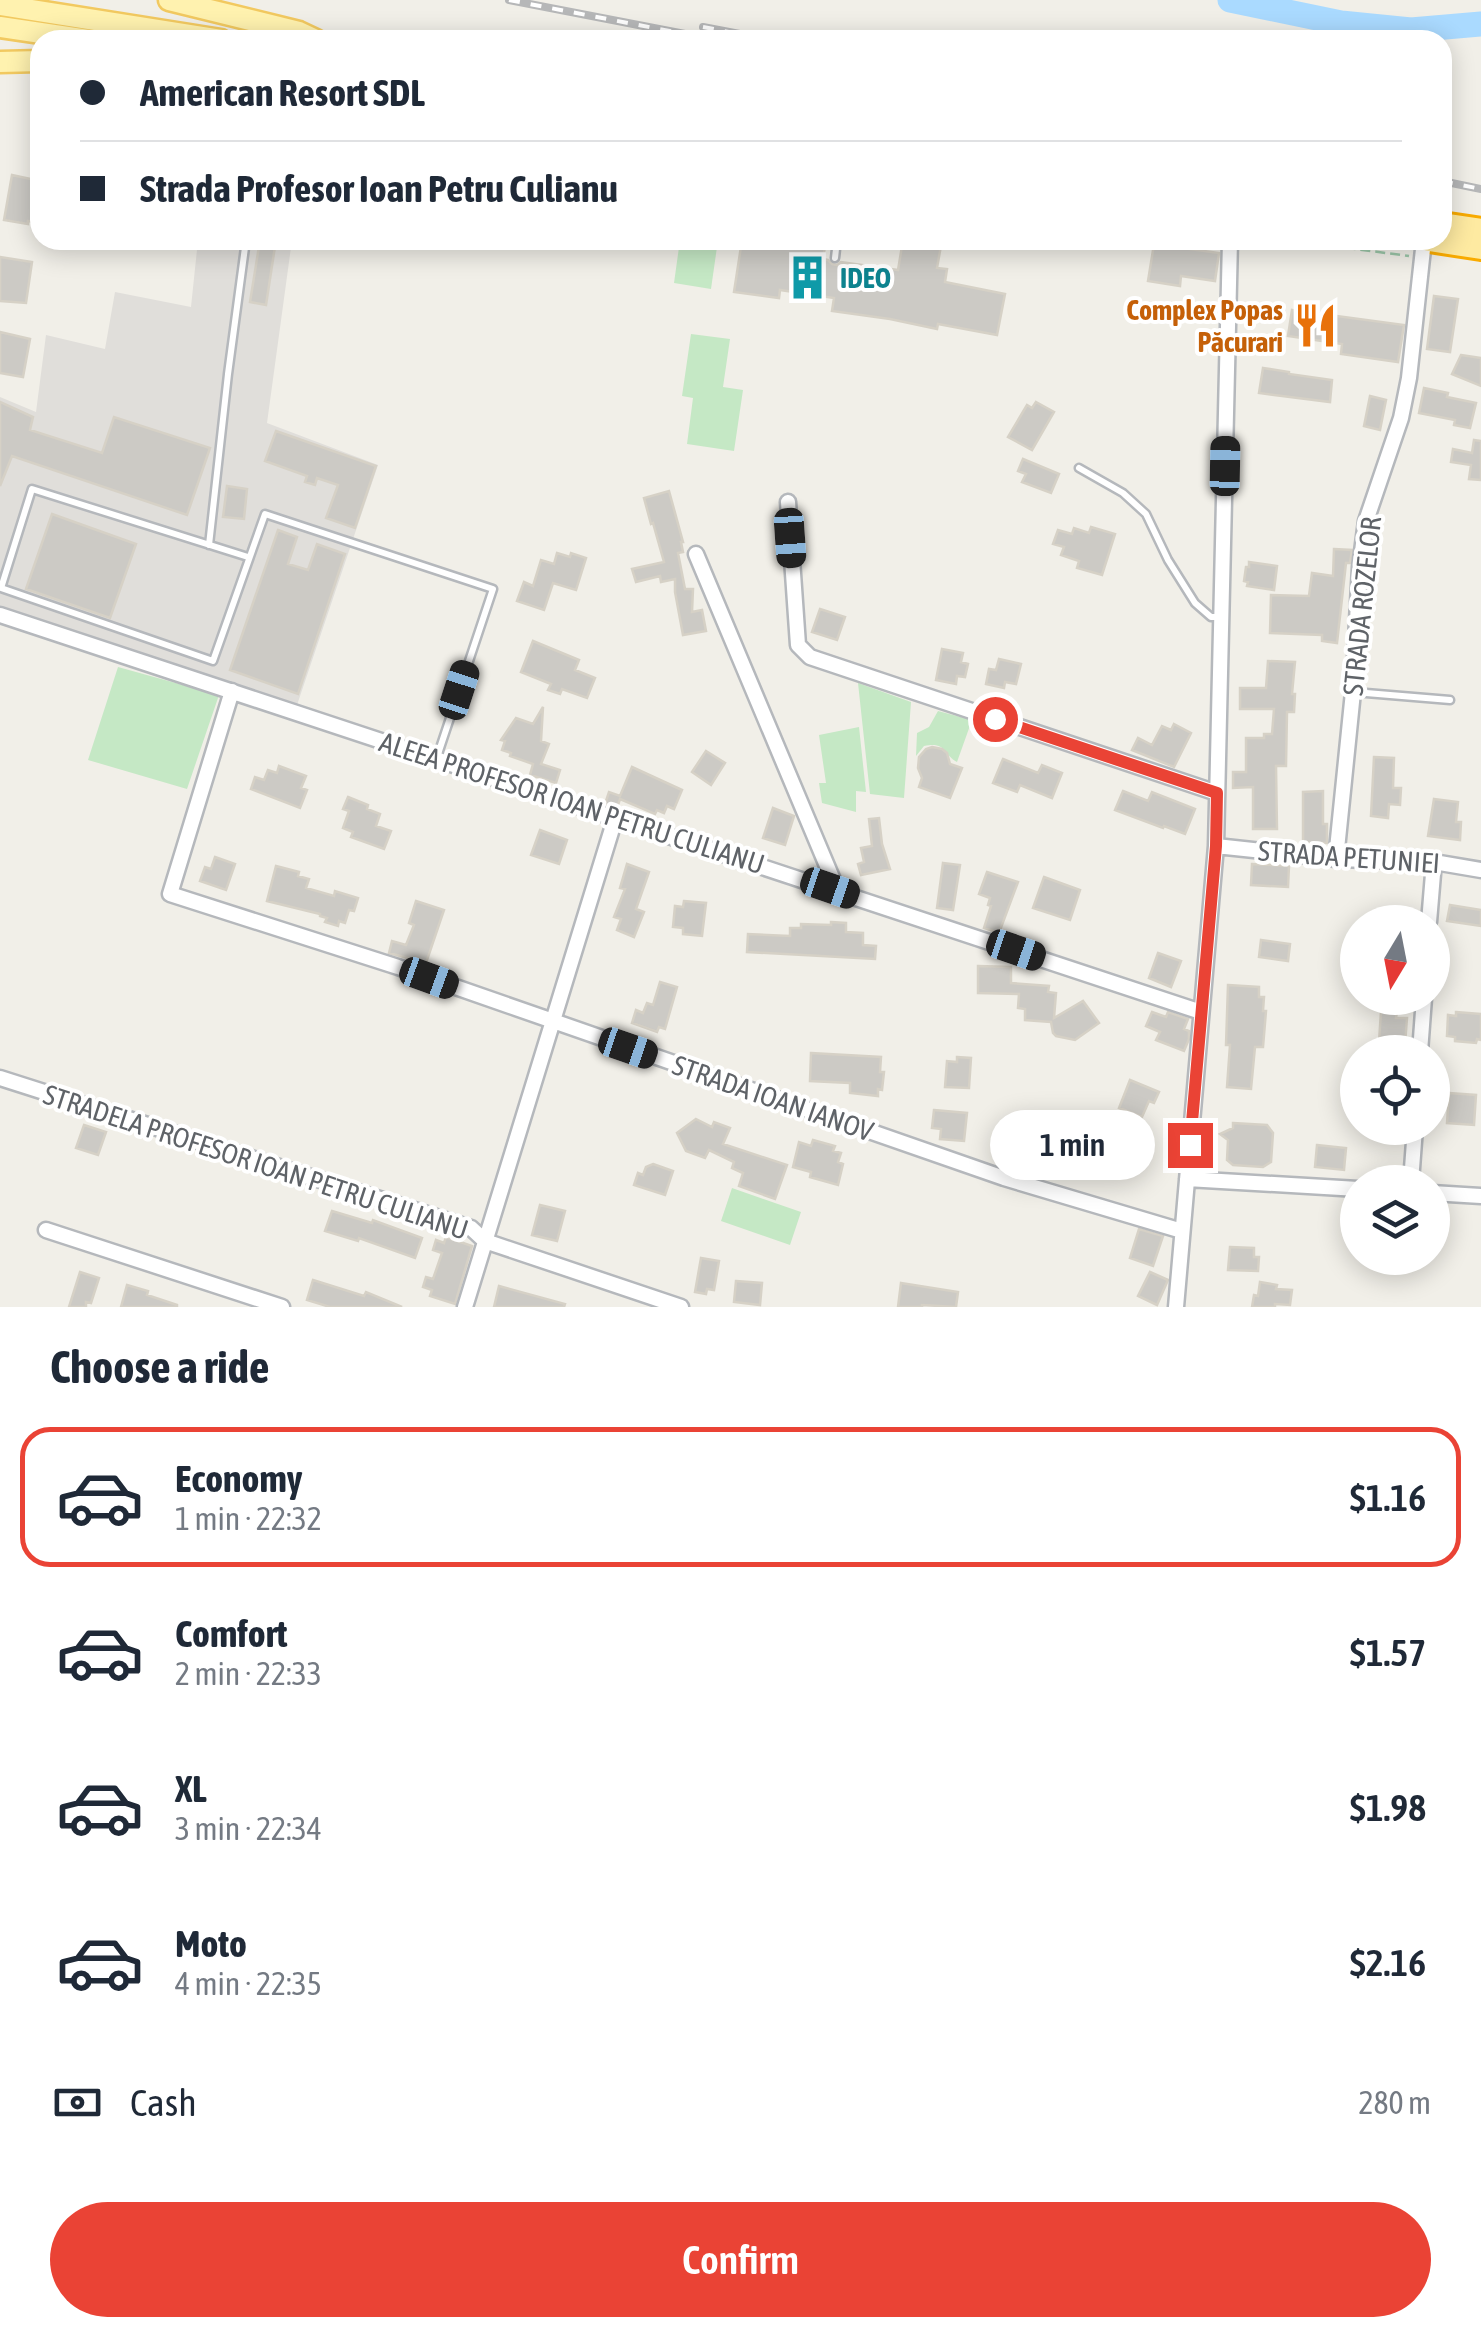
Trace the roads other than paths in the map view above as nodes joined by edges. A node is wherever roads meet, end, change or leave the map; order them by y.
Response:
1 (168, 0) edge
2 (0, 5) edge
3 (0, 27) edge
4 (158, 30) edge
5 (291, 30) edge
6 (30, 31) edge
7 (30, 61) edge
8 (0, 62) edge
9 (1452, 226) edge
10 (1481, 230) edge
11 (1452, 247) edge
12 (1481, 248) edge
13 (245, 250) edge
14 (836, 250) edge
15 (1230, 250) edge
16 (1425, 250) edge
17 (835, 258) dead end
18 (1079, 468) dead end
19 (788, 502) dead end
20 (209, 545) junction
21 (696, 554) dead end
22 (248, 558) junction
23 (0, 614) edge
24 (1221, 618) junction
25 (232, 691) junction
26 (1352, 692) junction
27 (1450, 700) dead end
28 (436, 758) junction
29 (1217, 793) junction
30 (615, 819) junction
31 (1216, 846) junction
32 (1336, 858) junction
33 (1434, 862) junction
34 (1481, 870) edge
35 (830, 888) junction
36 (1431, 905) edge
37 (1201, 1012) junction
38 (552, 1021) junction
39 (0, 1078) edge
40 (1188, 1178) junction
41 (1340, 1188) edge
42 (1450, 1194) edge
43 (1481, 1196) edge
44 (46, 1230) dead end
45 (1182, 1232) junction
46 (485, 1241) junction
47 (282, 1307) edge
48 (466, 1307) edge
49 (681, 1307) edge
50 (1176, 1307) edge

1 - 5 main road
2 - 4 main road
3 - 6 main road
7 - 8 main road
9 - 10 highway
11 - 12 highway
13 - 20 lane
14 - 17 lane
15 - 24 street
16 - 26 street, STRADA ROZELOR
18 - 24 lane
19 - 29 street
20 - 22 lane
20 - 22 lane
21 - 35 street
22 - 28 lane
23 - 25 street, ALEEA PROFESOR IOAN PETRU CULIANU
24 - 29 street
25 - 28 street, ALEEA PROFESOR IOAN PETRU CULIANU
25 - 38 street, STRADA IOAN IANOV
26 - 27 lane
26 - 32 street, STRADA ROZELOR
28 - 30 street, ALEEA PROFESOR IOAN PETRU CULIANU
29 - 31 street
30 - 35 street, ALEEA PROFESOR IOAN PETRU CULIANU
30 - 38 street
31 - 32 street, STRADA PETUNIEI
31 - 37 street
32 - 33 street, STRADA PETUNIEI
33 - 34 street, STRADA PETUNIEI
33 - 36 street
35 - 37 street, ALEEA PROFESOR IOAN PETRU CULIANU
37 - 40 street
38 - 45 street, STRADA IOAN IANOV
38 - 46 street
39 - 46 street, STRADELA PROFESOR IOAN PETRU CULIANU
40 - 41 street
40 - 45 street
42 - 43 street
44 - 47 street
45 - 50 street
46 - 48 street
46 - 49 street, STRADELA PROFESOR IOAN PETRU CULIANU

